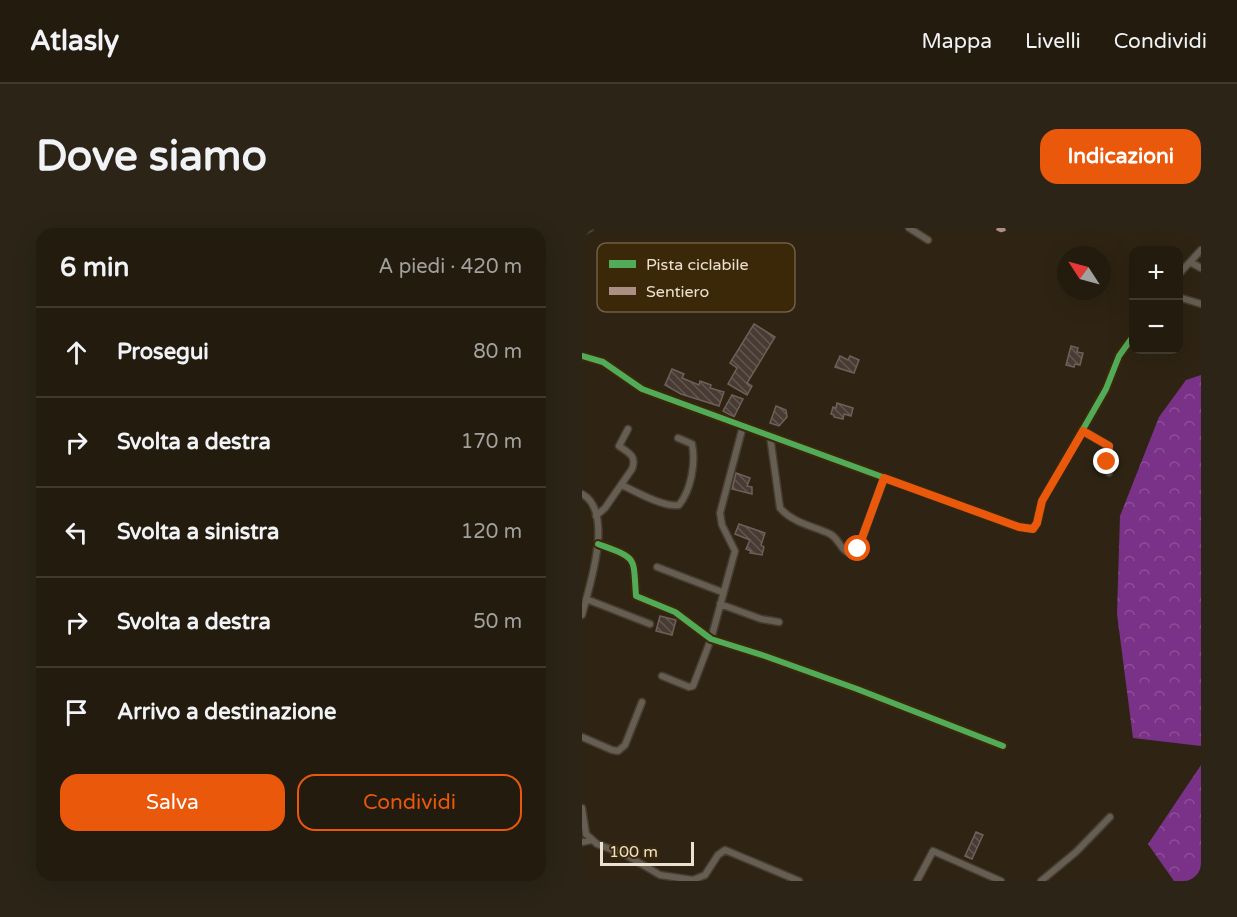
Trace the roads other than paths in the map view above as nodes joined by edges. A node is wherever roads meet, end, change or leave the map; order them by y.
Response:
1 (590, 228) edge
2 (909, 228) edge
3 (582, 232) edge
4 (928, 240) dead end
5 (1201, 250) edge
6 (1190, 262) junction
7 (1201, 268) edge
8 (1183, 270) edge
9 (1183, 298) edge
10 (1201, 304) edge
11 (1129, 342) edge
12 (582, 356) edge
13 (742, 426) junction
14 (628, 429) dead end
15 (1083, 431) junction
16 (770, 436) junction
17 (678, 438) dead end
18 (1109, 473) dead end
19 (884, 478) junction
20 (622, 485) junction
21 (582, 494) edge
22 (596, 516) junction
23 (598, 544) junction
24 (657, 567) dead end
25 (722, 592) junction
26 (586, 599) junction
27 (720, 604) junction
28 (582, 615) edge
29 (779, 622) dead end
30 (650, 624) dead end
31 (711, 639) junction
32 (662, 676) dead end
33 (642, 702) dead end
34 (582, 737) edge
35 (1002, 746) dead end
36 (582, 808) edge
37 (1110, 817) dead end
38 (592, 840) junction
39 (582, 842) edge
40 (799, 881) edge
41 (917, 881) edge
42 (1001, 881) edge
43 (1041, 881) edge

1 - 3 street
2 - 4 street
5 - 6 street
6 - 7 street
6 - 8 street
9 - 10 street
11 - 15 street
12 - 13 street
13 - 16 street
13 - 25 street
14 - 20 street
15 - 18 street
15 - 19 street
16 - 19 street
16 - 19 street
17 - 20 street
20 - 22 street
21 - 22 street
22 - 23 street
23 - 26 street
23 - 31 street
24 - 25 street
25 - 27 street
26 - 28 street
26 - 30 street
27 - 29 street
27 - 31 street
31 - 32 street
31 - 35 street
33 - 34 street
36 - 38 street
37 - 43 street
38 - 39 street
38 - 40 street
41 - 42 street

